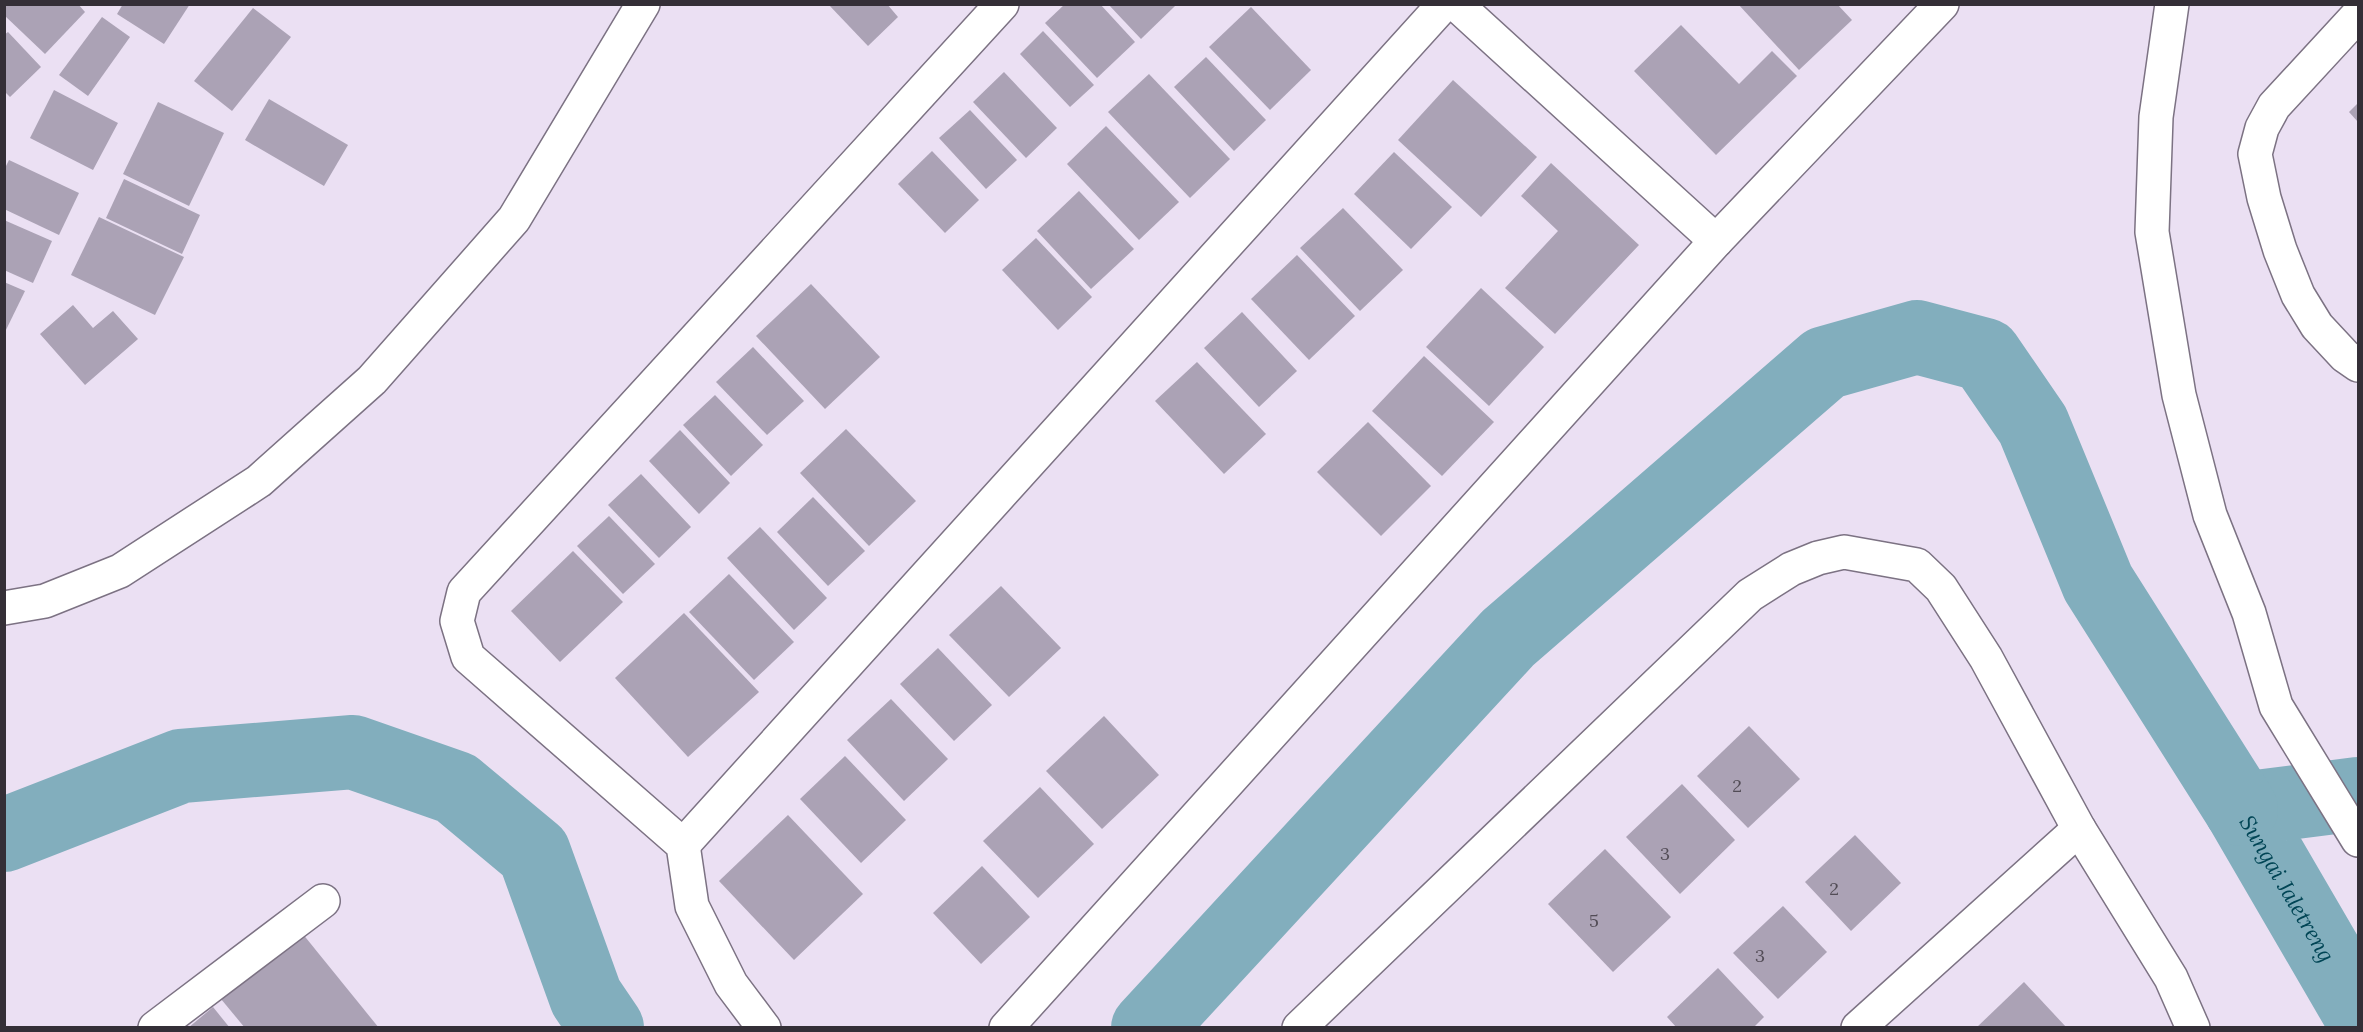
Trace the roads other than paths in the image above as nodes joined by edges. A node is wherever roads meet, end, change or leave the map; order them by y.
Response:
1 (643, 4) edge
2 (1002, 4) edge
3 (1444, 4) edge
4 (1456, 4) edge
5 (1942, 4) edge
6 (2172, 4) edge
7 (2358, 15) edge
8 (1716, 241) junction
9 (2358, 365) edge
10 (4, 608) edge
11 (2079, 829) junction
12 (2358, 840) edge
13 (683, 845) junction
14 (323, 901) dead end
15 (155, 1028) edge
16 (764, 1028) edge
17 (1006, 1028) edge
18 (1299, 1028) edge
19 (1858, 1028) edge
20 (2193, 1028) edge

1 - 10 street
2 - 13 street
3 - 13 street
4 - 8 street
5 - 8 street
6 - 12 street
7 - 9 street
8 - 17 street
11 - 18 street
11 - 19 street
11 - 20 street
13 - 16 street
14 - 15 street

